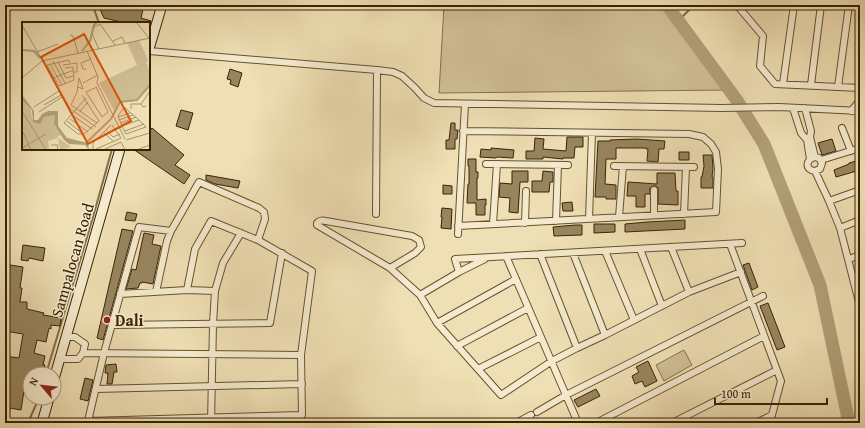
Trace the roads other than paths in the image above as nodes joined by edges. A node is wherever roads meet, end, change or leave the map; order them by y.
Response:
1 (162, 5) edge
2 (737, 5) edge
3 (794, 5) edge
4 (821, 5) edge
5 (849, 5) edge
6 (150, 47) edge
7 (150, 50) edge
8 (377, 70) junction
9 (783, 84) junction
10 (811, 86) junction
11 (838, 87) junction
12 (860, 88) edge
13 (860, 98) edge
14 (465, 104) junction
15 (792, 108) junction
16 (805, 108) junction
17 (850, 111) junction
18 (860, 111) edge
19 (842, 128) dead end
20 (463, 131) junction
21 (592, 133) junction
22 (860, 148) edge
23 (120, 150) edge
24 (851, 150) junction
25 (812, 158) junction
26 (821, 160) junction
27 (486, 164) dead end
28 (497, 164) junction
29 (558, 165) junction
30 (568, 165) dead end
31 (614, 166) dead end
32 (623, 166) junction
33 (686, 167) junction
34 (694, 167) dead end
35 (815, 171) junction
36 (526, 190) dead end
37 (654, 190) dead end
38 (860, 190) edge
39 (829, 200) junction
40 (376, 214) dead end
41 (684, 214) junction
42 (654, 215) junction
43 (619, 217) junction
44 (588, 219) junction
45 (860, 220) edge
46 (556, 221) junction
47 (525, 223) junction
48 (493, 224) junction
49 (458, 226) junction
50 (840, 228) junction
51 (171, 231) junction
52 (241, 233) junction
53 (458, 234) dead end
54 (258, 240) junction
55 (742, 243) dead end
56 (730, 244) junction
57 (671, 247) junction
58 (640, 249) junction
59 (605, 251) junction
60 (573, 253) junction
61 (282, 254) junction
62 (540, 254) junction
63 (860, 255) edge
64 (506, 256) junction
65 (488, 257) junction
66 (849, 259) junction
67 (390, 268) junction
68 (459, 272) junction
69 (741, 272) junction
70 (516, 279) junction
71 (187, 290) junction
72 (215, 291) junction
73 (156, 292) junction
74 (689, 292) junction
75 (858, 292) edge
76 (120, 294) junction
77 (420, 294) junction
78 (763, 296) dead end
79 (752, 302) junction
80 (662, 306) junction
81 (860, 306) edge
82 (528, 308) junction
83 (634, 320) junction
84 (437, 322) junction
85 (213, 324) junction
86 (112, 325) junction
87 (605, 335) junction
88 (764, 336) junction
89 (66, 337) junction
90 (541, 337) junction
91 (457, 346) junction
92 (577, 348) junction
93 (83, 353) junction
94 (104, 353) junction
95 (213, 354) junction
96 (301, 355) junction
97 (60, 359) junction
98 (552, 361) junction
99 (58, 366) edge
100 (478, 369) junction
101 (777, 370) junction
102 (302, 384) junction
103 (212, 386) junction
104 (96, 389) junction
105 (566, 395) junction
106 (47, 406) edge
107 (772, 415) junction
108 (211, 420) edge
109 (42, 423) edge
110 (516, 423) edge
111 (578, 423) edge
112 (596, 423) edge
113 (672, 423) edge
114 (756, 423) edge
115 (768, 423) edge

1 - 6 main road
2 - 9 street
3 - 9 street
4 - 10 street
5 - 11 street
7 - 8 street
8 - 14 street
8 - 40 street
9 - 10 street
10 - 11 street
11 - 12 street
13 - 17 street
14 - 15 street
14 - 20 street
15 - 16 street
15 - 25 street
16 - 17 street
16 - 25 street
17 - 18 street
19 - 24 street
20 - 21 street
20 - 49 street
21 - 41 street
21 - 44 street
22 - 24 street
23 - 89 main road, Sampalocan Road
24 - 26 street
25 - 26 street
25 - 35 street
26 - 35 street
27 - 28 street
28 - 29 street
28 - 48 street
29 - 30 street
29 - 46 street
31 - 32 street
32 - 33 street
32 - 43 street
33 - 34 street
33 - 41 street
35 - 39 street
36 - 47 street
37 - 42 street
38 - 39 street
39 - 50 street
41 - 42 street
42 - 43 street
43 - 44 street
44 - 46 street
45 - 50 street
46 - 47 street
47 - 48 street
48 - 49 street
49 - 53 street
50 - 66 street
51 - 54 street
51 - 73 street
51 - 76 street
52 - 54 street
52 - 71 street
52 - 72 street
54 - 61 street
55 - 56 street
56 - 57 street
56 - 69 street
57 - 58 street
57 - 74 street
58 - 59 street
58 - 80 street
59 - 60 street
59 - 83 street
60 - 62 street
60 - 87 street
61 - 85 street
61 - 96 street
62 - 64 street
62 - 92 street
63 - 66 street
64 - 65 street
64 - 70 street
65 - 68 street
65 - 68 street
66 - 75 street
67 - 67 street
67 - 77 street
68 - 77 street
69 - 74 street
69 - 79 street
70 - 82 street
70 - 84 street
71 - 72 street
71 - 73 street
72 - 85 street
73 - 76 street
74 - 80 street
75 - 81 street
76 - 86 street
77 - 84 street
78 - 79 street
79 - 88 street
79 - 105 street
80 - 83 street
82 - 90 street
82 - 91 street
83 - 87 street
84 - 91 street
85 - 86 street
85 - 95 street
86 - 94 street
87 - 92 street
88 - 101 street
88 - 112 street
89 - 93 street
89 - 97 main road, Sampalocan Road
90 - 98 street
90 - 100 street
91 - 100 street
92 - 98 street
93 - 94 street
93 - 97 street
94 - 95 street
94 - 104 street
95 - 96 street
95 - 103 street
96 - 102 street
97 - 99 main road, Sampalocan Road
98 - 100 street
98 - 105 street
101 - 107 street
101 - 113 street
102 - 103 street
102 - 108 street
103 - 104 street
103 - 108 street
104 - 108 street
105 - 110 street
105 - 111 street
106 - 109 main road
107 - 114 street
107 - 115 street

